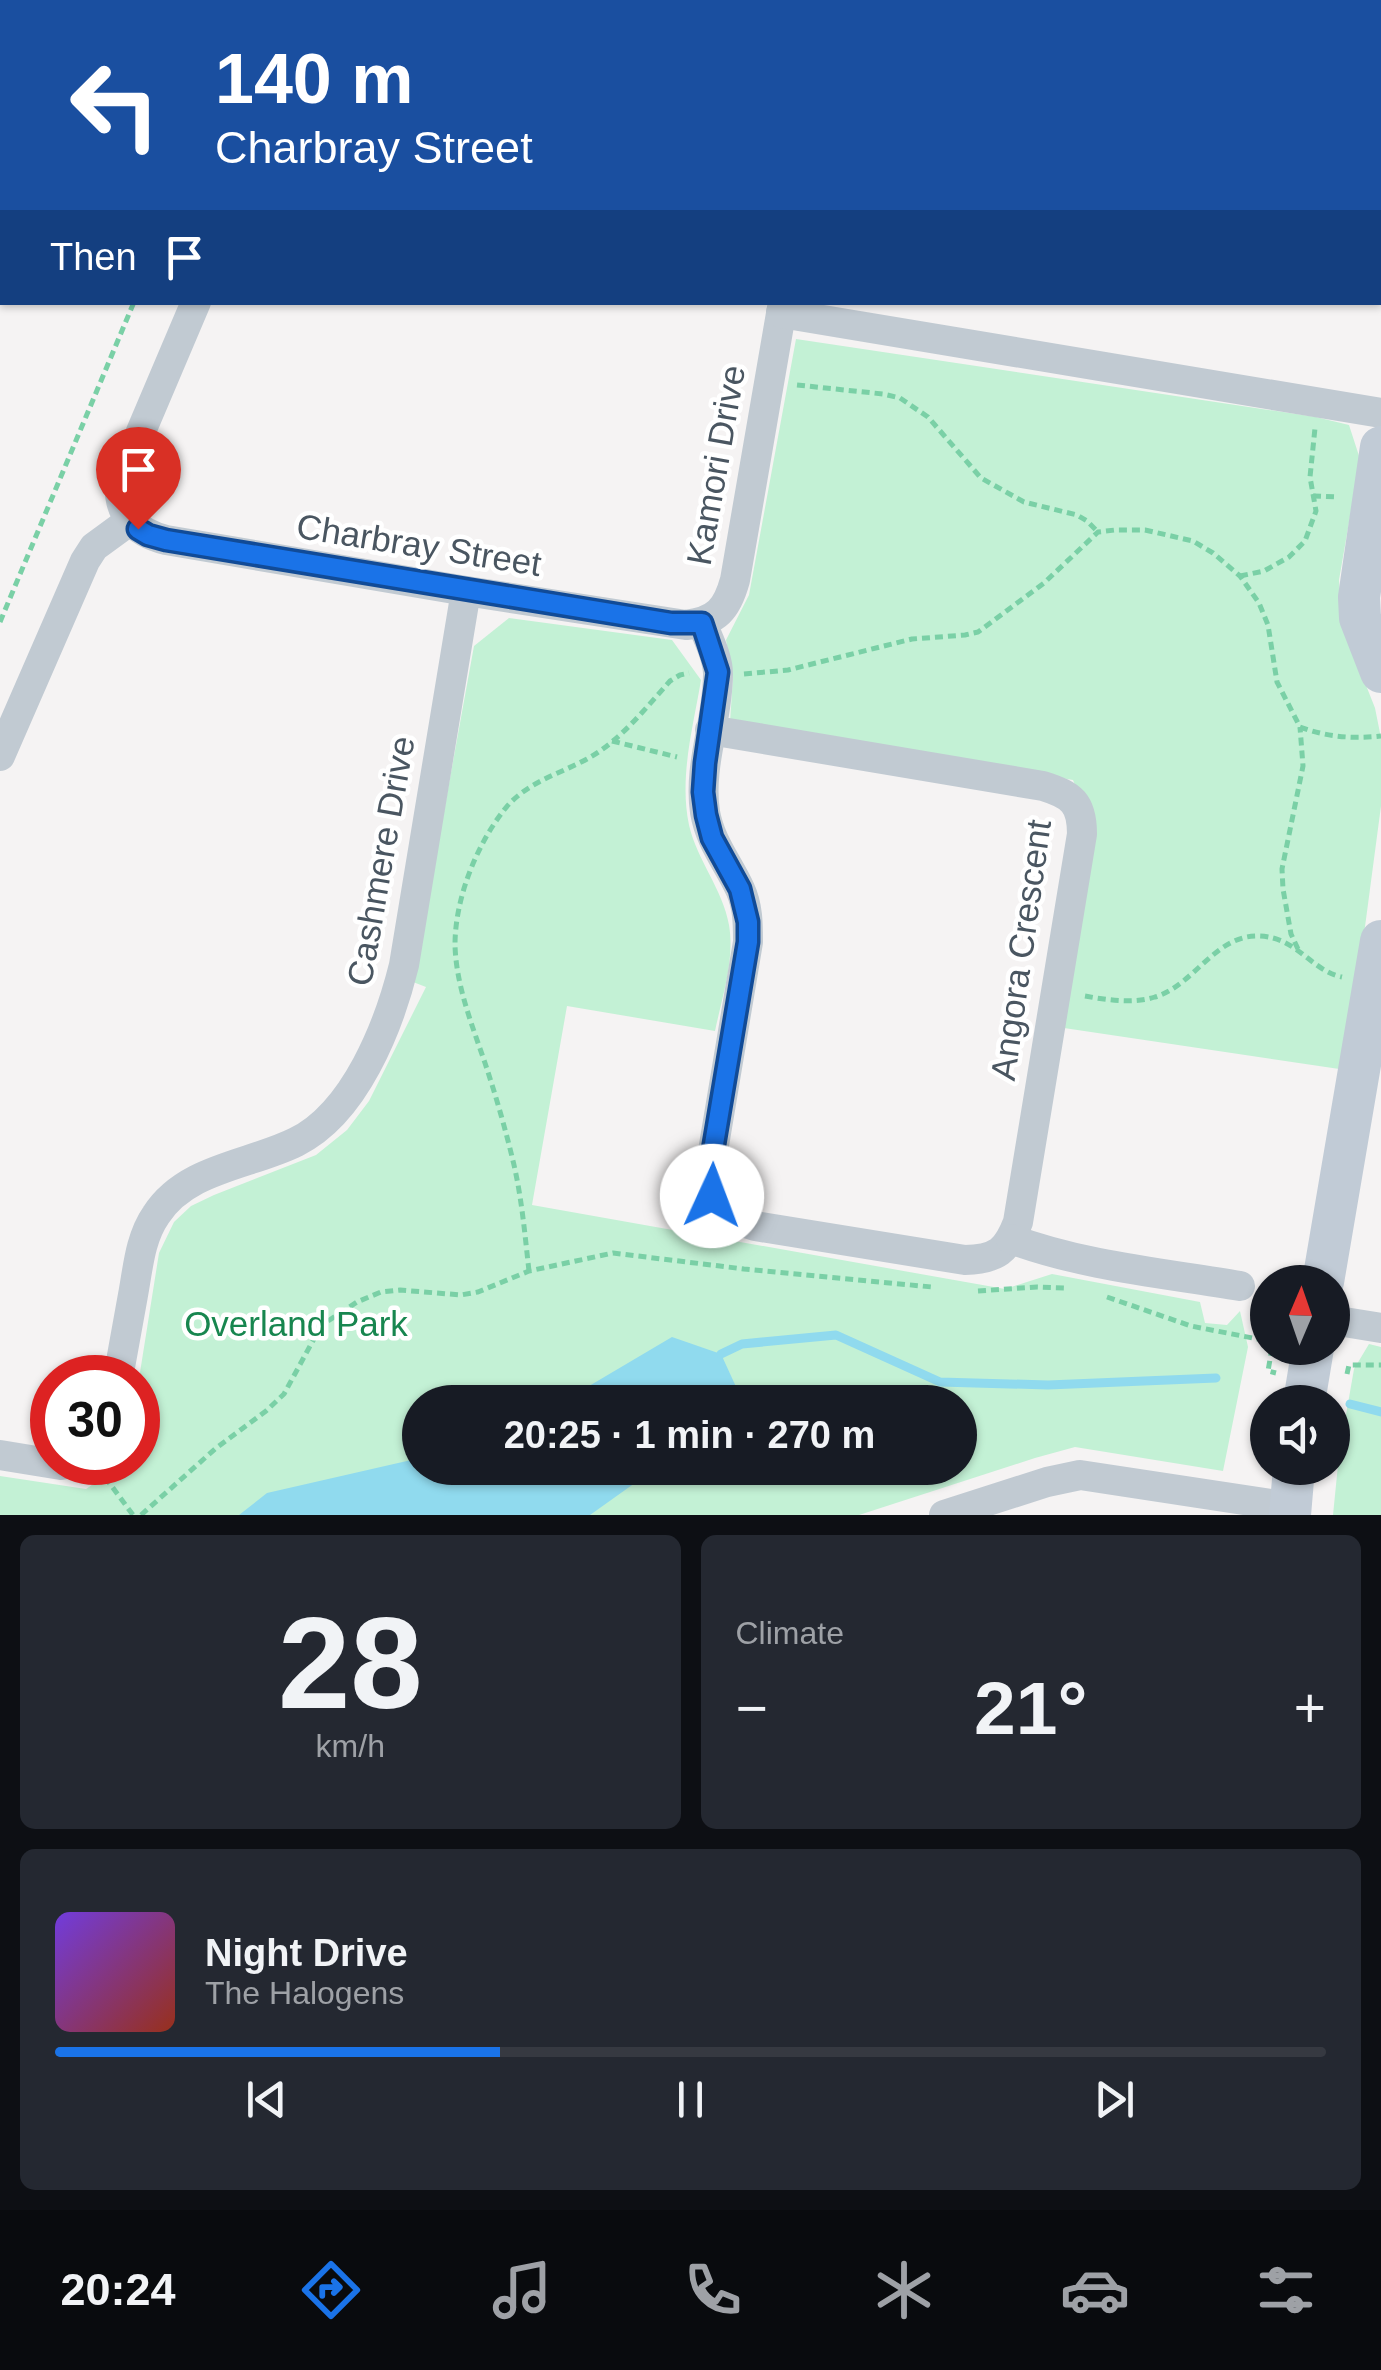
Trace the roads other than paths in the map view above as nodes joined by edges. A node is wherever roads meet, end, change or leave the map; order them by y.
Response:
1 (195, 305) edge
2 (782, 308) edge
3 (1381, 413) edge
4 (1381, 447) edge
5 (131, 520) junction
6 (466, 591) junction
7 (1371, 618) edge
8 (702, 623) junction
9 (1379, 662) edge
10 (710, 730) junction
11 (0, 756) edge
12 (1378, 961) edge
13 (1011, 1239) junction
14 (1327, 1265) edge
15 (1240, 1286) dead end
16 (1350, 1323) edge
17 (1381, 1328) edge
18 (122, 1355) edge
19 (0, 1455) edge
20 (30, 1460) edge
21 (1291, 1496) edge
22 (944, 1515) edge

1 - 5 street
2 - 3 street
2 - 8 street, Kamori Drive
4 - 7 street
5 - 6 street, Charbray Street
5 - 11 street
6 - 8 street, Charbray Street
6 - 18 street, Cashmere Drive
7 - 9 street
8 - 10 street
10 - 13 street
10 - 13 street, Angora Crescent
12 - 14 street
13 - 15 street
16 - 17 street
19 - 20 street
21 - 22 street

